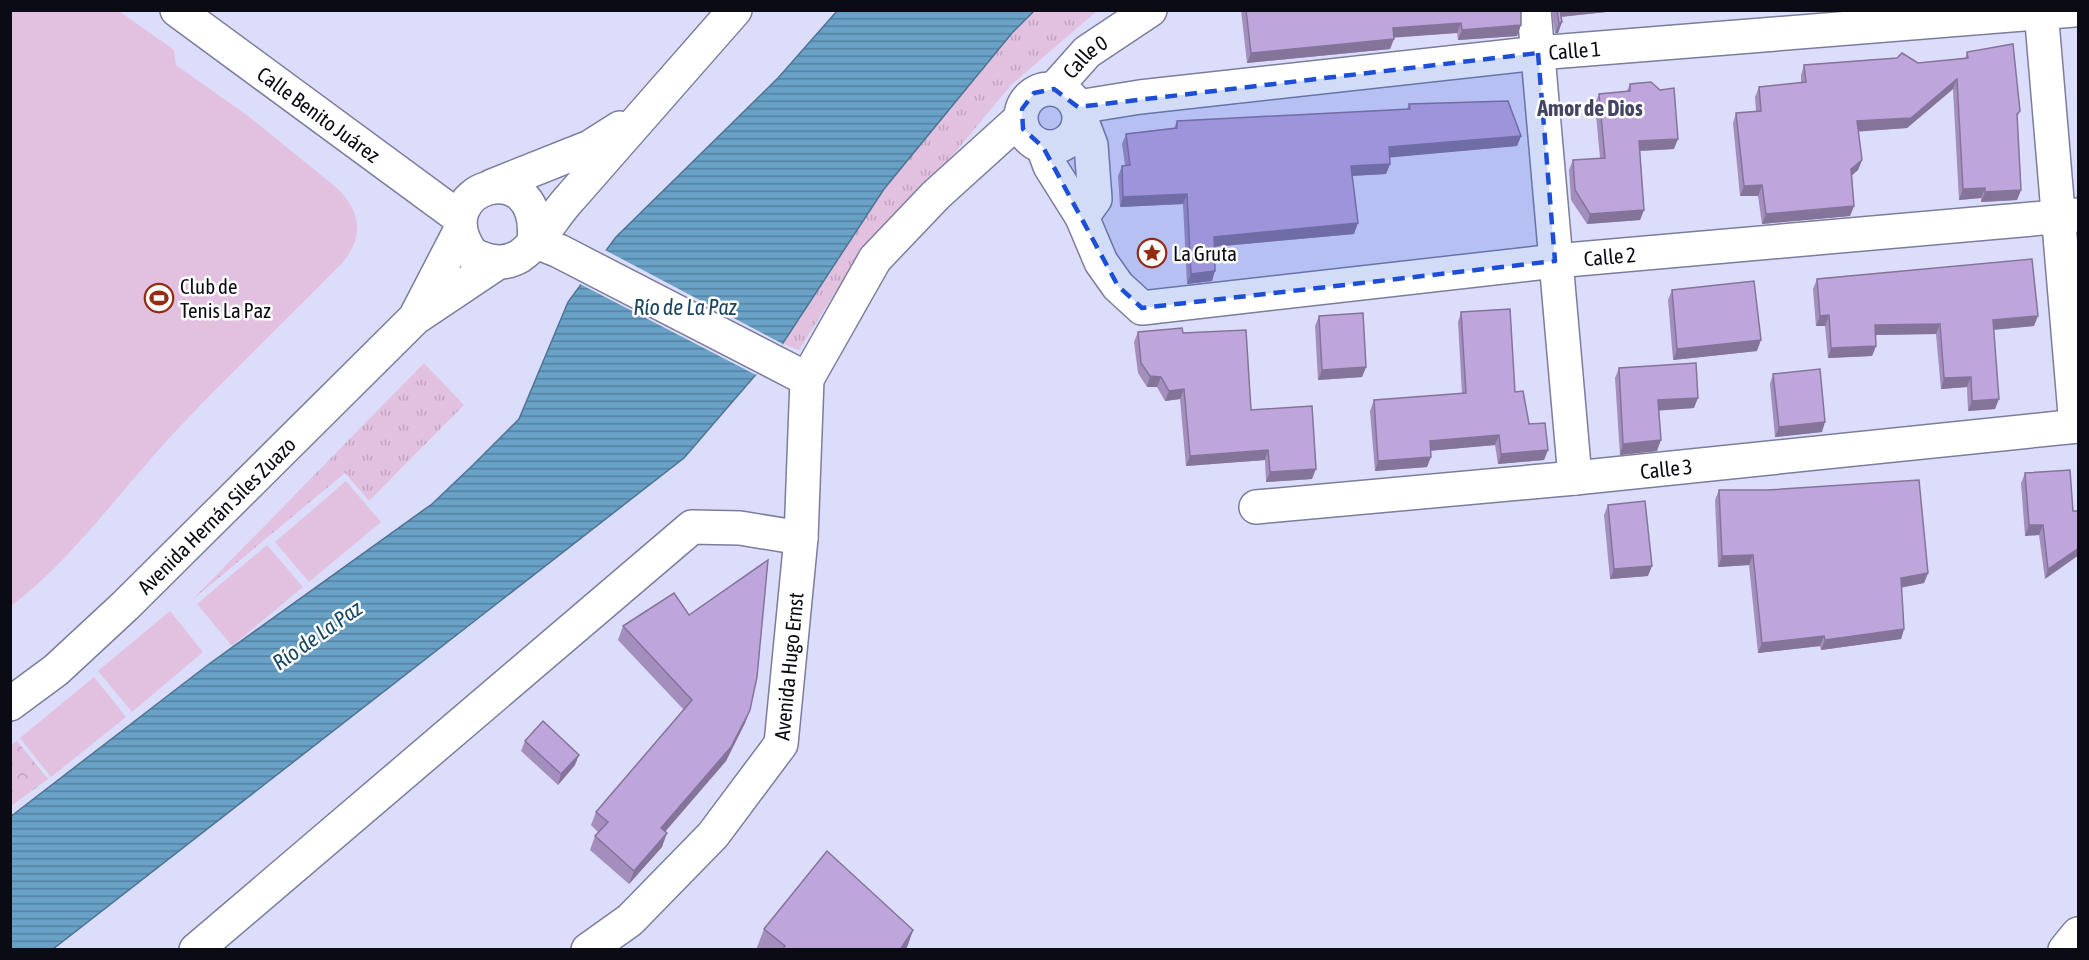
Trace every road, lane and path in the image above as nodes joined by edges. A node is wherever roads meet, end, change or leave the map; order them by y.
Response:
1 (177, 10) edge
2 (735, 10) edge
3 (1150, 10) edge
4 (1534, 10) edge
5 (2074, 10) edge
6 (2042, 12) edge
7 (1538, 52) junction
8 (1070, 104) junction
9 (647, 111) junction
10 (1033, 137) junction
11 (492, 186) junction
12 (2069, 216) edge
13 (1082, 217) junction
14 (460, 224) junction
15 (534, 241) junction
16 (1555, 261) junction
17 (497, 263) junction
18 (415, 318) junction
19 (807, 379) junction
20 (2077, 426) edge
21 (1575, 478) junction
22 (1256, 507) dead end
23 (801, 538) junction
24 (10, 704) edge
25 (2079, 934) edge
26 (196, 950) edge
27 (588, 950) edge
28 (2065, 950) edge

1 - 14 street, Calle Benito Juárez
2 - 9 street
3 - 8 street, Calle 0
4 - 7 street
5 - 6 street, Calle 1
6 - 7 street, Calle 1
6 - 12 street
7 - 8 street, Calle 1
7 - 16 street
8 - 10 street
8 - 10 street
8 - 13 street
9 - 11 street
9 - 15 street
10 - 13 street
10 - 19 street
11 - 14 street
11 - 15 street
12 - 16 street, Calle 2
12 - 20 street
13 - 16 street, Calle 2
14 - 17 street
14 - 18 street, Avenida Hernán Siles Zuazo
15 - 17 street
15 - 19 street
16 - 21 street
17 - 18 street, Avenida Hernán Siles Zuazo
18 - 24 street, Avenida Hernán Siles Zuazo
19 - 23 street, Avenida Hugo Ernst
20 - 21 street, Calle 3
21 - 22 street, Calle 3
23 - 26 street
23 - 27 street, Avenida Hugo Ernst
25 - 28 street

